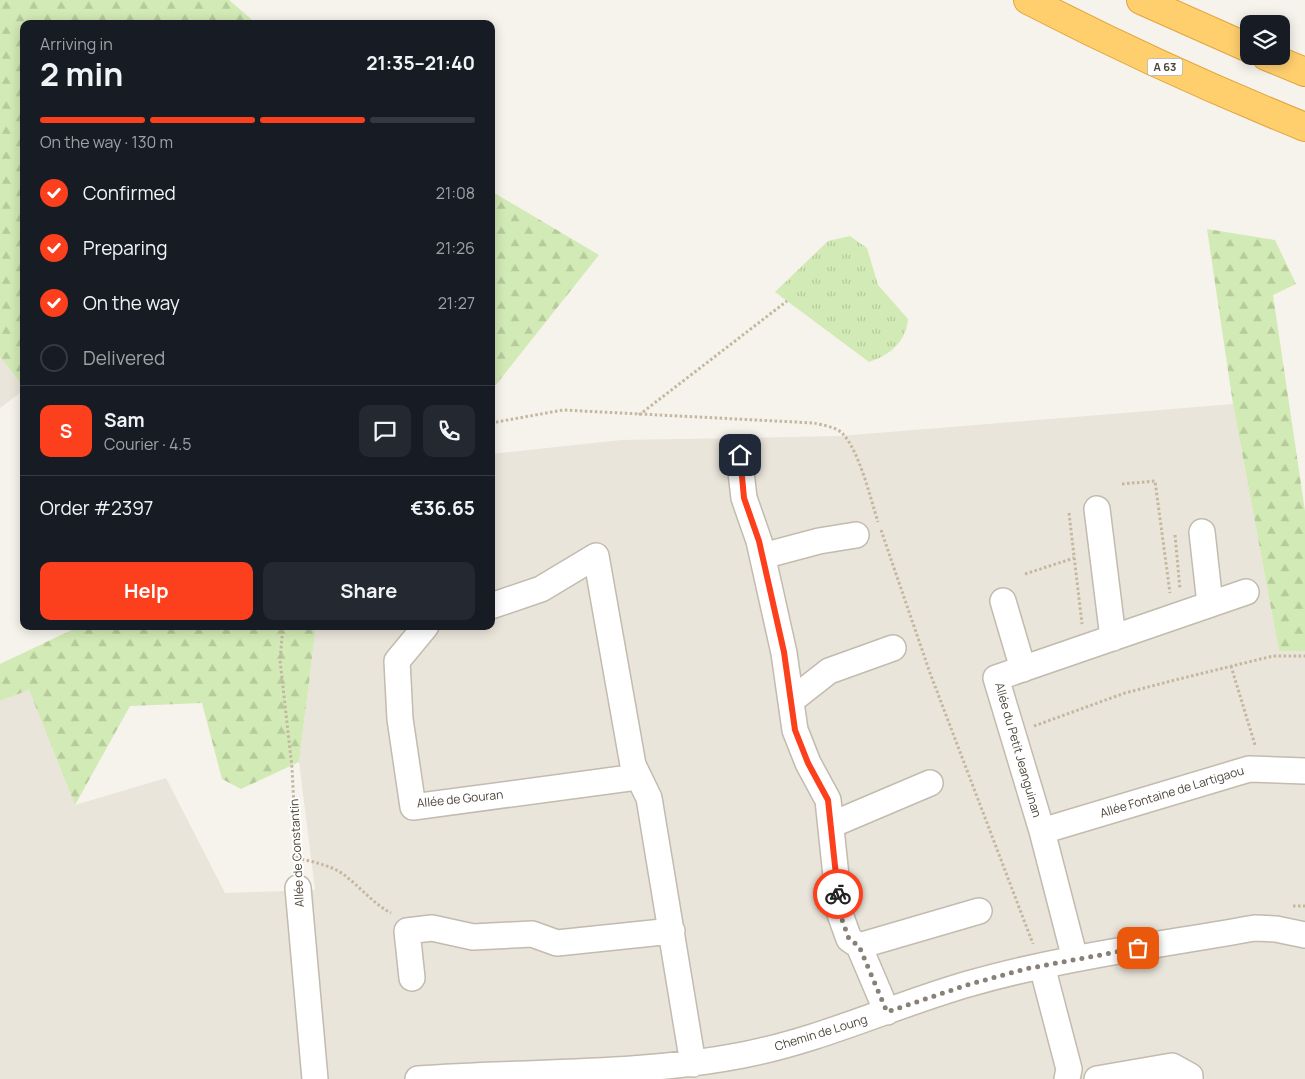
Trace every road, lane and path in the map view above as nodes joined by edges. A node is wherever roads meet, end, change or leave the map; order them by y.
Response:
1 (1028, 0) edge
2 (1140, 0) edge
3 (1240, 44) edge
4 (1288, 65) edge
5 (1305, 72) edge
6 (1305, 127) edge
7 (787, 300) dead end
8 (639, 416) junction
9 (495, 422) edge
10 (740, 455) dead end
11 (1122, 484) dead end
12 (1097, 509) dead end
13 (1069, 513) dead end
14 (1202, 532) dead end
15 (856, 535) dead end
16 (1175, 535) dead end
17 (763, 556) junction
18 (1074, 558) junction
19 (1178, 568) dead end
20 (1025, 574) dead end
21 (1246, 592) dead end
22 (1002, 601) dead end
23 (1210, 604) junction
24 (495, 605) edge
25 (1173, 617) junction
26 (283, 630) edge
27 (423, 630) edge
28 (1113, 638) junction
29 (893, 648) dead end
30 (1085, 648) junction
31 (1305, 656) edge
32 (1231, 666) junction
33 (1023, 669) junction
34 (792, 700) junction
35 (1013, 735) junction
36 (1263, 769) junction
37 (1305, 771) edge
38 (637, 777) junction
39 (930, 783) dead end
40 (831, 825) junction
41 (1042, 831) junction
42 (297, 858) junction
43 (298, 888) joint
44 (979, 911) dead end
45 (406, 931) junction
46 (672, 931) junction
47 (1305, 935) edge
48 (859, 946) junction
49 (1075, 959) junction
50 (1042, 966) junction
51 (412, 978) dead end
52 (887, 1012) junction
53 (693, 1064) junction
54 (497, 1076) edge
55 (315, 1079) edge
56 (418, 1079) edge
57 (1067, 1079) edge
58 (1097, 1079) edge
59 (1190, 1079) edge

1 - 6 highway, A 63
2 - 3 highway
4 - 5 highway
7 - 8 path
8 - 9 path
8 - 50 path
10 - 17 street
11 - 25 path
12 - 28 street
13 - 18 path
14 - 23 street
15 - 17 street
16 - 19 path
17 - 34 street
18 - 20 path
18 - 30 path
21 - 23 street, Allée du Petit Jeanguinan
22 - 33 street
23 - 25 street, Allée du Petit Jeanguinan
24 - 38 street
25 - 28 street, Allée du Petit Jeanguinan
26 - 42 path, Allée de Constantin
27 - 38 street, Allée de Gouran
28 - 30 street, Allée du Petit Jeanguinan
29 - 34 street
30 - 33 street, Allée du Petit Jeanguinan
31 - 32 path
32 - 35 path
32 - 36 path
33 - 35 street, Allée du Petit Jeanguinan
34 - 40 street
35 - 41 street, Allée du Petit Jeanguinan
36 - 37 street, Allée Fontaine de Lartigaou
36 - 41 street, Allée Fontaine de Lartigaou
38 - 46 street
39 - 40 street
40 - 48 street
41 - 49 street, Allée du Petit Jeanguinan
42 - 43 path, Allée de Constantin
42 - 45 path
43 - 55 street, Allée de Constantin
44 - 48 street
45 - 46 street
45 - 51 street
46 - 53 street
47 - 49 street, Chemin de Loung
48 - 52 street
49 - 50 street, Chemin de Loung
50 - 52 street, Chemin de Loung
50 - 57 street
52 - 53 street, Chemin de Loung
53 - 54 street, Chemin de Loung
54 - 56 street, Chemin de Loung
58 - 59 street

